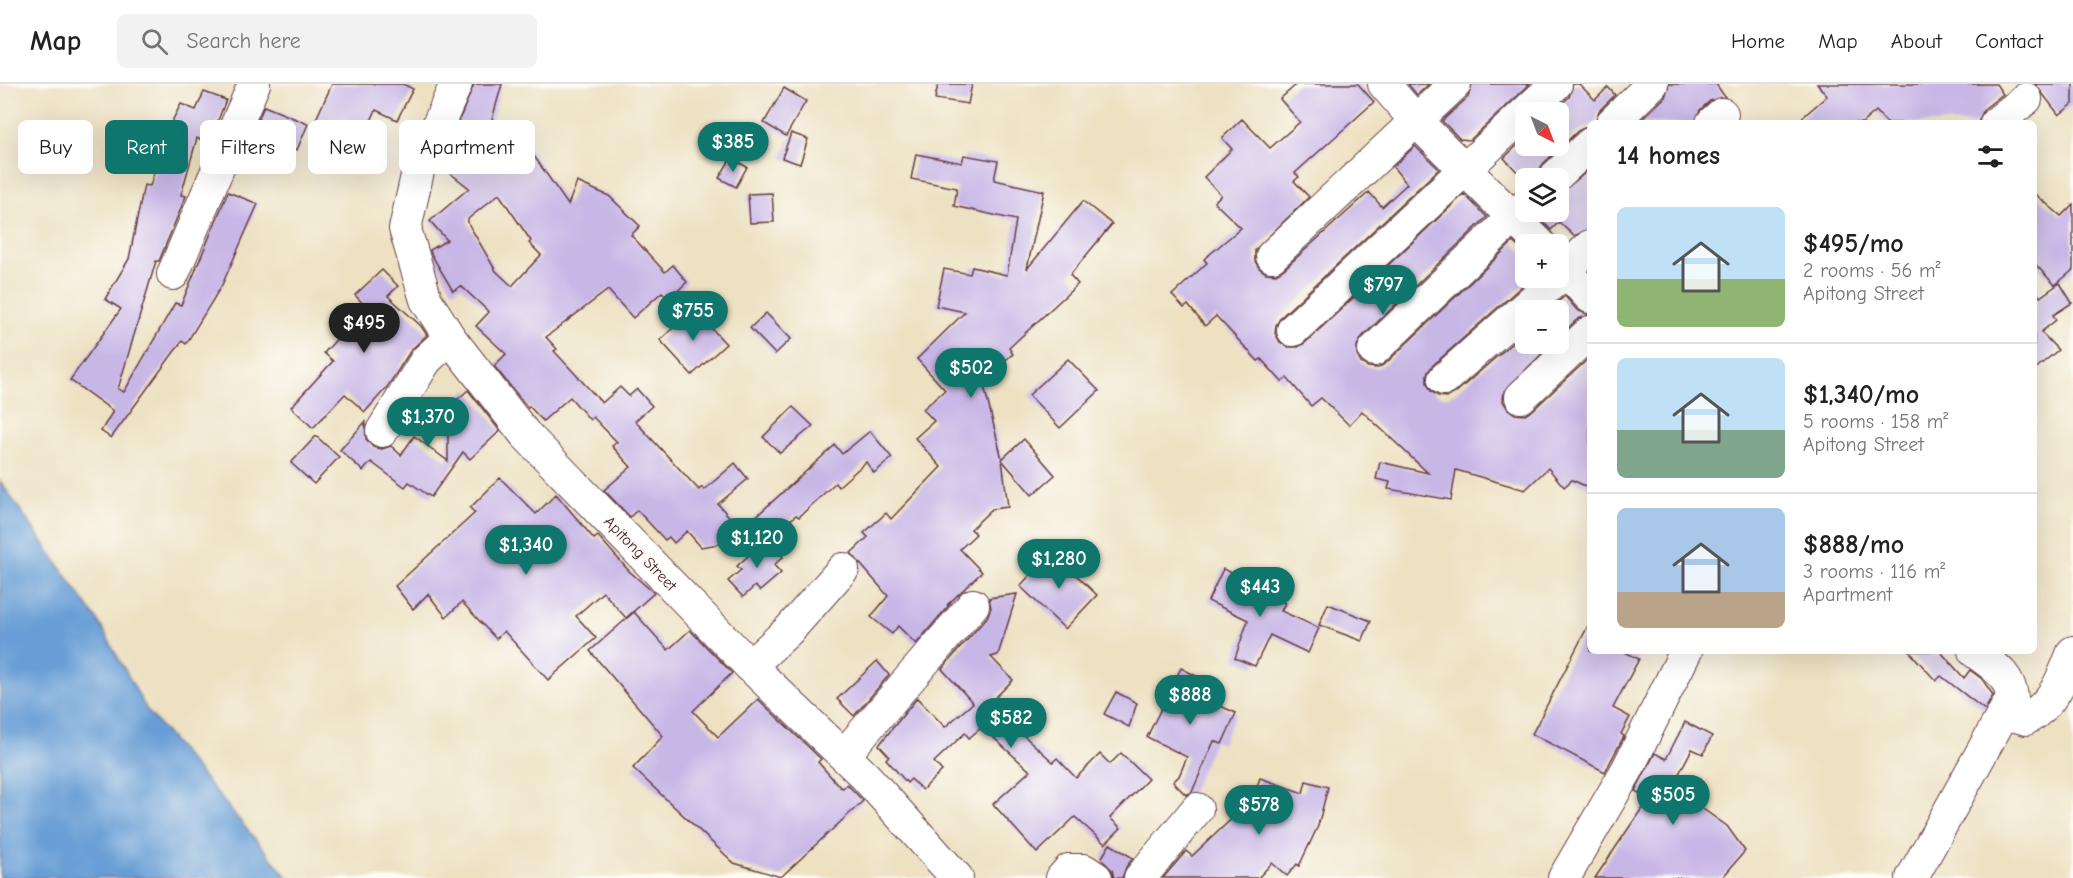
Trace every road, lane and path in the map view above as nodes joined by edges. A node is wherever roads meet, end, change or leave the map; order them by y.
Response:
1 (254, 84) edge
2 (456, 84) edge
3 (1384, 84) edge
4 (1455, 84) edge
5 (1556, 84) edge
6 (1652, 84) edge
7 (2026, 99) dead end
8 (1415, 120) junction
9 (1615, 120) edge
10 (2000, 120) edge
11 (1587, 147) edge
12 (1465, 168) junction
13 (1565, 168) edge
14 (1515, 209) edge
15 (1515, 216) edge
16 (1587, 249) edge
17 (1272, 256) dead end
18 (1569, 264) edge
19 (173, 274) dead end
20 (1569, 280) edge
21 (1543, 288) edge
22 (1587, 294) edge
23 (1293, 330) dead end
24 (1587, 335) edge
25 (450, 338) junction
26 (1374, 350) dead end
27 (1444, 379) dead end
28 (1521, 397) dead end
29 (382, 431) dead end
30 (843, 569) dead end
31 (973, 605) dead end
32 (2073, 652) edge
33 (1685, 654) edge
34 (1978, 654) edge
35 (750, 666) junction
36 (2006, 713) junction
37 (844, 755) junction
38 (1197, 809) dead end
39 (957, 878) edge
40 (1062, 878) edge
41 (1096, 878) edge
42 (1140, 878) edge
43 (1564, 878) edge
44 (1912, 878) edge

1 - 19 street
2 - 25 street, Apitong Street
3 - 8 street
4 - 8 street
5 - 12 street
6 - 9 street
7 - 10 street
8 - 12 street
8 - 17 street
11 - 13 street
12 - 14 street
12 - 23 street
15 - 26 street
16 - 18 street
20 - 22 street
21 - 27 street
24 - 28 street
25 - 29 street
25 - 35 street, Apitong Street
30 - 35 street
31 - 37 street
32 - 36 street
33 - 43 street
34 - 36 street
35 - 37 street, Apitong Street
36 - 44 street
37 - 39 street, Apitong Street
38 - 42 street
40 - 41 street

